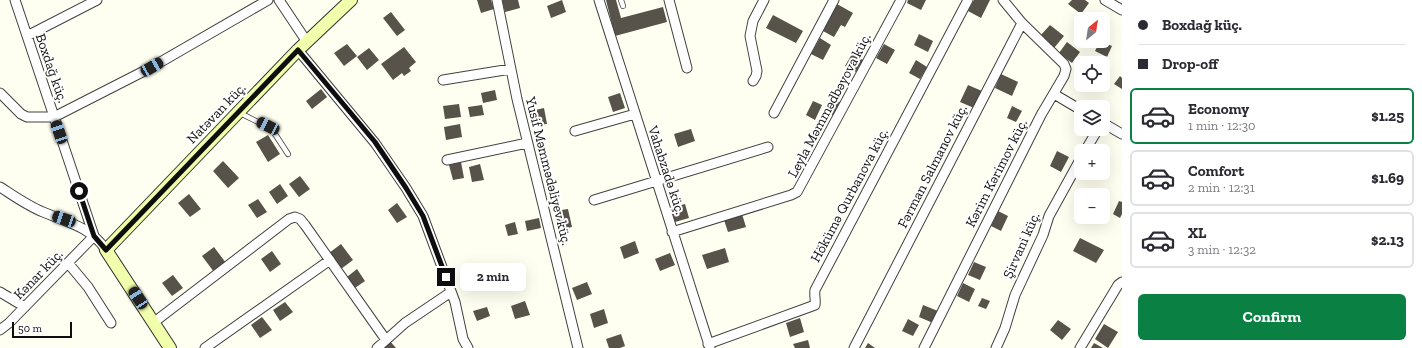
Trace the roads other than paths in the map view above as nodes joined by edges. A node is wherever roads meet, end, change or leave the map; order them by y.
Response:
1 (15, 0) edge
2 (97, 0) edge
3 (268, 0) edge
4 (279, 0) edge
5 (351, 0) edge
6 (497, 0) edge
7 (599, 0) edge
8 (622, 0) edge
9 (669, 0) edge
10 (764, 0) edge
11 (834, 0) edge
12 (901, 0) edge
13 (968, 0) edge
14 (1003, 0) edge
15 (1105, 0) edge
16 (623, 6) dead end
17 (1122, 10) edge
18 (1022, 23) junction
19 (27, 36) junction
20 (302, 46) junction
21 (687, 68) dead end
22 (511, 69) junction
23 (443, 80) dead end
24 (753, 81) dead end
25 (0, 93) edge
26 (1054, 94) junction
27 (1074, 106) edge
28 (238, 112) junction
29 (774, 113) dead end
30 (635, 114) junction
31 (54, 117) junction
32 (1110, 127) edge
33 (575, 131) dead end
34 (1122, 134) edge
35 (527, 142) junction
36 (768, 147) dead end
37 (288, 154) dead end
38 (446, 160) dead end
39 (1074, 171) edge
40 (656, 181) junction
41 (0, 187) edge
42 (594, 200) dead end
43 (672, 232) junction
44 (94, 236) junction
45 (106, 250) junction
46 (330, 260) junction
47 (68, 263) junction
48 (1122, 282) edge
49 (0, 292) edge
50 (451, 292) junction
51 (25, 306) junction
52 (153, 322) junction
53 (111, 323) dead end
54 (0, 330) edge
55 (386, 340) junction
56 (709, 346) edge
57 (170, 348) edge
58 (205, 348) edge
59 (377, 348) edge
60 (468, 348) edge
61 (578, 348) edge
62 (854, 348) edge
63 (924, 348) edge
64 (996, 348) edge
65 (1080, 348) edge

1 - 19 street, Boxdağ küç.
2 - 19 street
3 - 31 street
4 - 20 street
5 - 20 street, Natəvan küç.
6 - 22 street, Yusif Məmmədəliyev küç.
7 - 30 street, Vahabzadə küç.
8 - 16 lane
9 - 21 street
10 - 24 street
11 - 29 street
12 - 43 street, Leyla Məmmədbəyova küç.
13 - 56 street, Hökümə Qurbanova küç.
14 - 18 street
15 - 17 street
18 - 26 street, Kərim Kərimov küç.
18 - 62 street, Fərman Salmanov küç.
19 - 31 street, Boxdağ küç.
20 - 28 street, Natəvan küç.
20 - 50 street
22 - 23 street
22 - 35 street, Yusif Məmmədəliyev küç.
25 - 31 street
26 - 27 street
26 - 63 street, Kərim Kərimov küç.
28 - 37 lane
28 - 45 street, Natəvan küç.
30 - 33 street
30 - 40 street, Vahabzadə küç.
31 - 44 street, Boxdağ küç.
32 - 34 street
35 - 38 street
35 - 61 street, Yusif Məmmədəliyev küç.
36 - 40 street
39 - 64 street, Şirvani küç.
40 - 42 street
40 - 43 street, Vahabzadə küç.
41 - 44 street
43 - 56 street, Vahabzadə küç.
44 - 45 street
44 - 47 street, Kənar küç.
45 - 52 street
46 - 52 street
46 - 55 street
46 - 58 street
47 - 51 street, Kənar küç.
47 - 53 street
48 - 65 street
49 - 51 street
50 - 55 street
50 - 60 street
51 - 54 street, Kənar küç.
52 - 57 street
55 - 59 street

